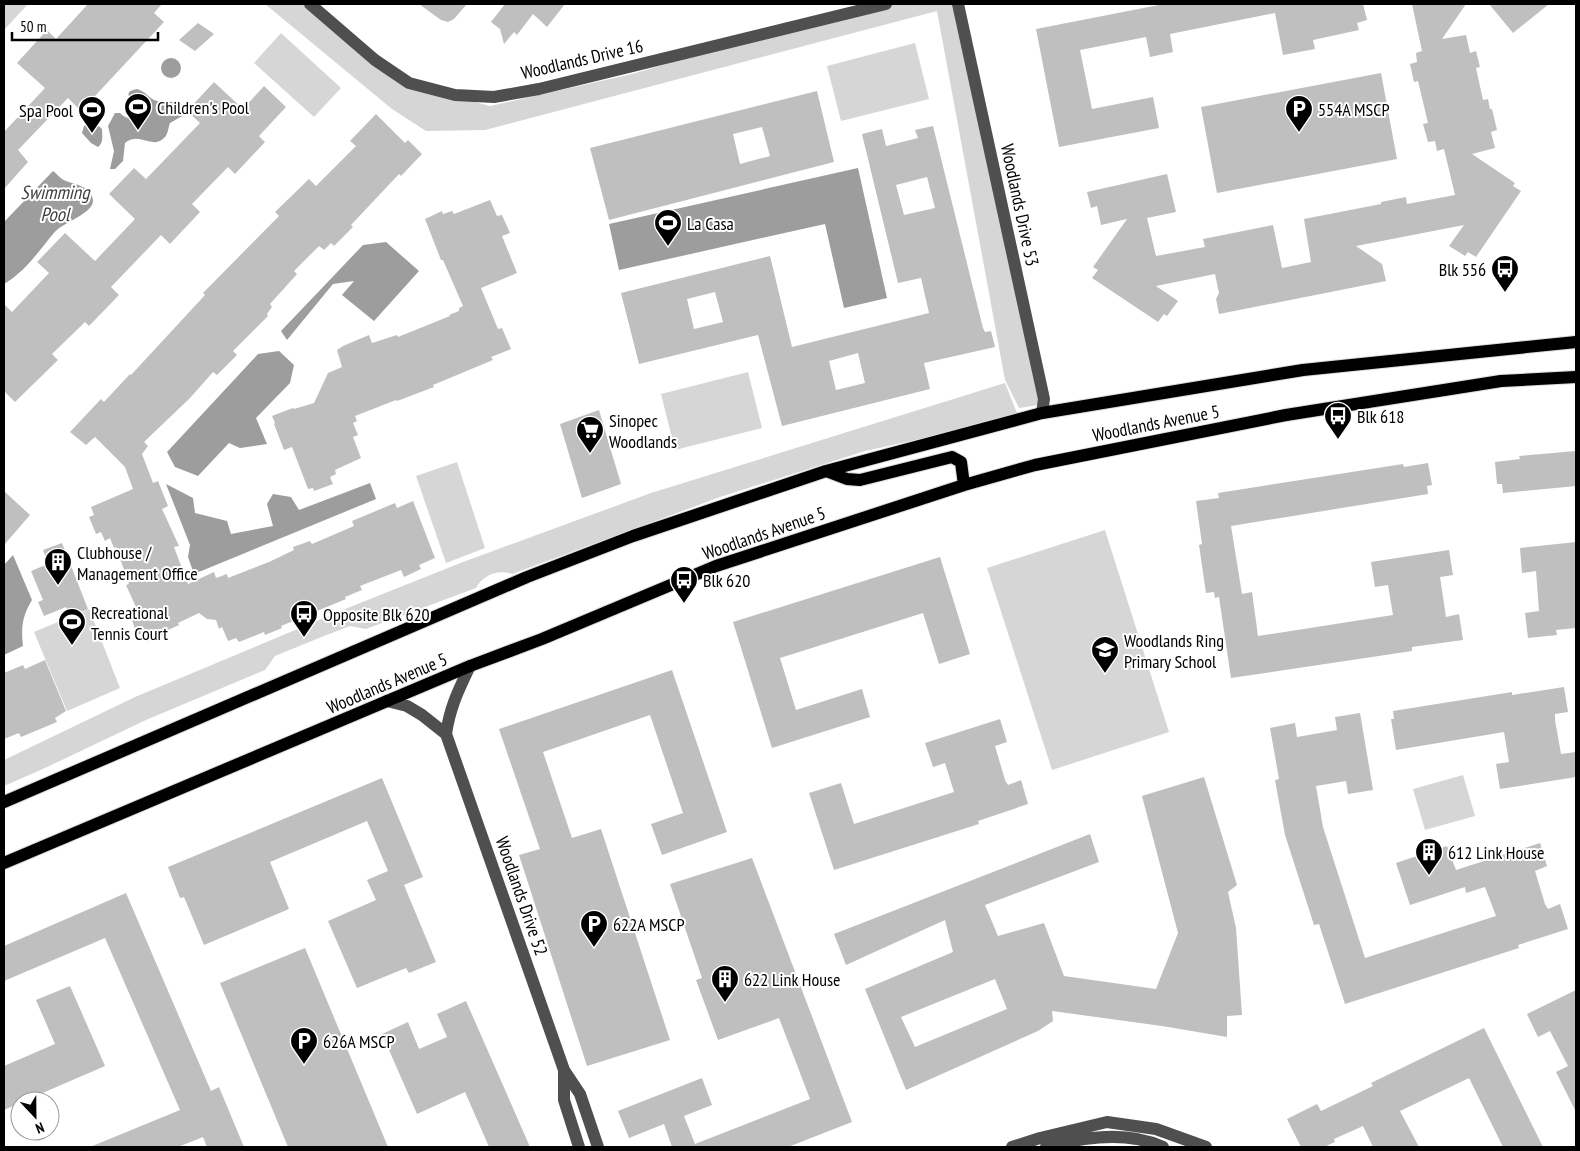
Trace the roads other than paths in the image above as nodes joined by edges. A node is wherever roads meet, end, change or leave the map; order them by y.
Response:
1 (310, 4) edge
2 (886, 4) edge
3 (958, 4) edge
4 (1576, 342) edge
5 (1576, 377) edge
6 (1042, 414) junction
7 (826, 471) junction
8 (964, 485) junction
9 (470, 666) junction
10 (387, 701) junction
11 (446, 734) junction
12 (4, 802) edge
13 (4, 863) edge
14 (564, 1070) junction
15 (578, 1147) edge
16 (598, 1147) edge
17 (1012, 1147) edge
18 (1046, 1147) edge
19 (1163, 1147) edge
20 (1206, 1147) edge

1 - 2 street, Woodlands Drive 16
3 - 6 street, Woodlands Drive 53
4 - 6 main road, Woodlands Avenue 5
5 - 8 main road, Woodlands Avenue 5
6 - 7 main road, Woodlands Avenue 5
7 - 8 main road
7 - 12 main road, Woodlands Avenue 5
8 - 9 main road, Woodlands Avenue 5
9 - 10 main road, Woodlands Avenue 5
9 - 11 street
10 - 11 street
10 - 13 main road, Woodlands Avenue 5
11 - 14 street, Woodlands Drive 52
14 - 15 street, Woodlands Drive 52
14 - 16 street, Woodlands Drive 52
17 - 20 street
18 - 19 street

